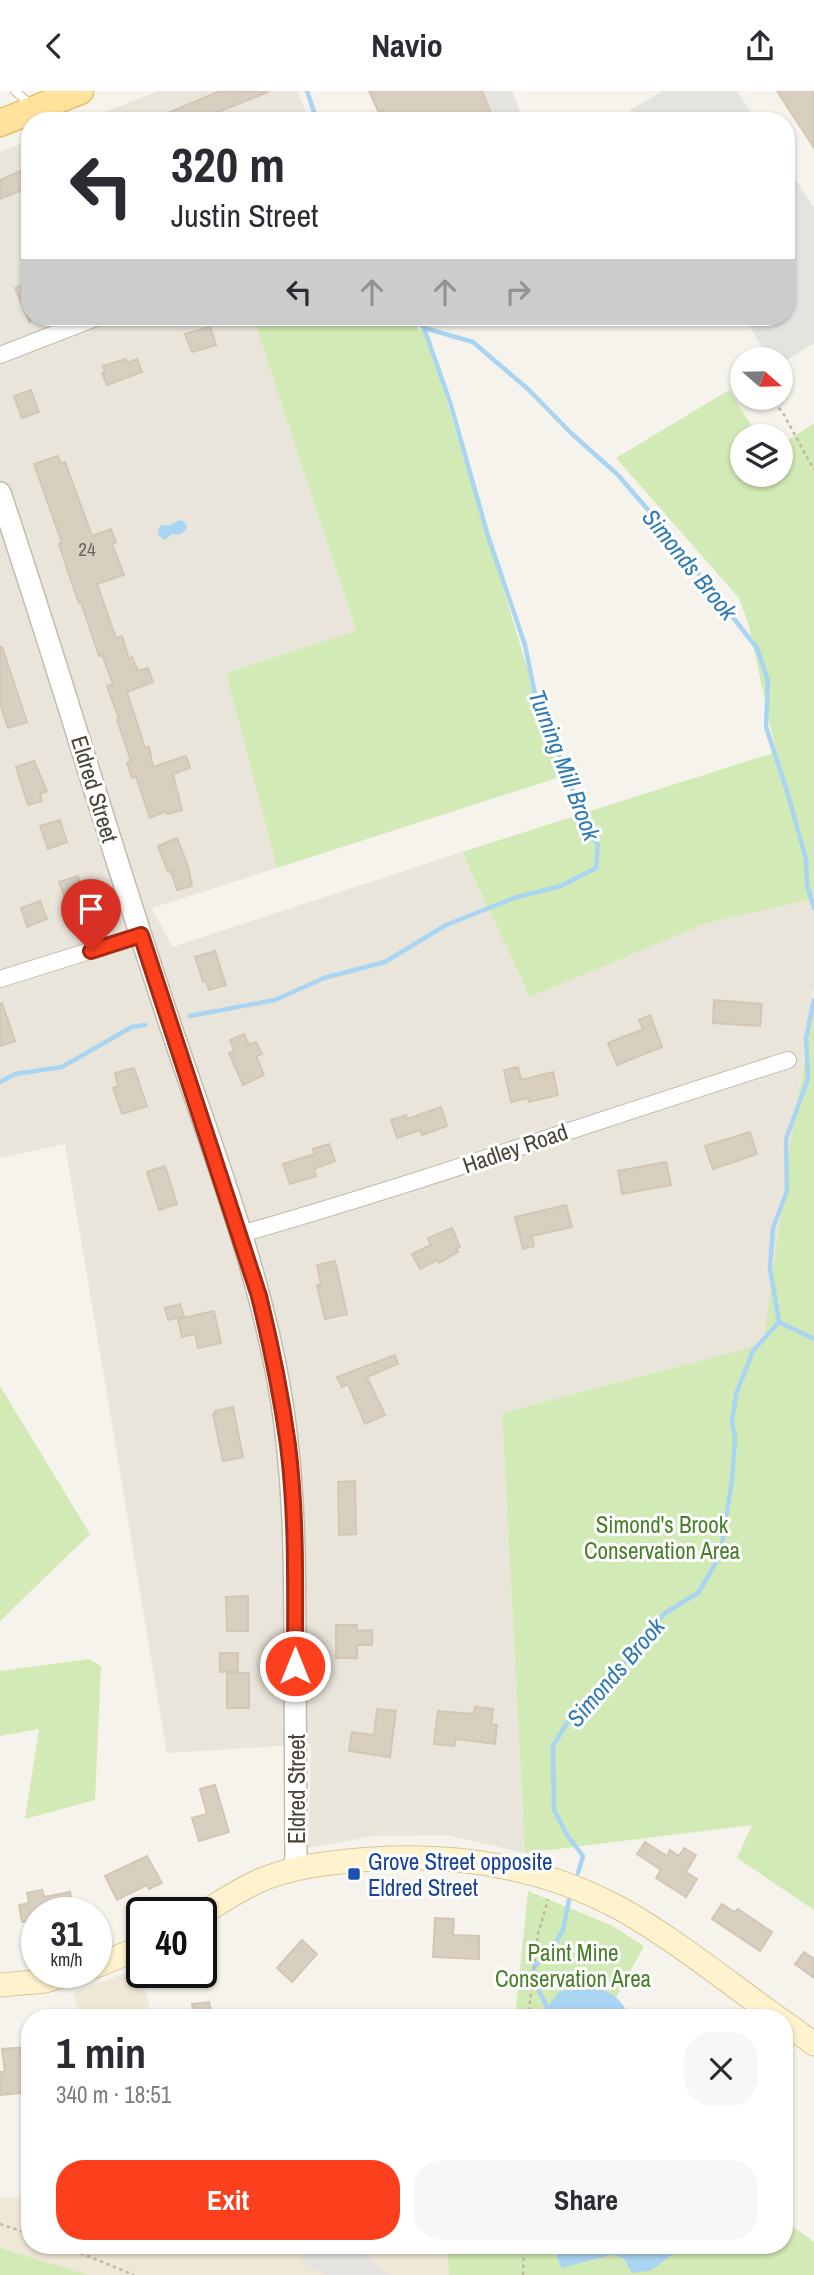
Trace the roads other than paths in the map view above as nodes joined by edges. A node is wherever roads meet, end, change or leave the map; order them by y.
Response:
1 (15, 91) edge
2 (80, 91) edge
3 (36, 109) junction
4 (28, 112) edge
5 (21, 115) edge
6 (0, 123) edge
7 (75, 326) edge
8 (0, 355) edge
9 (0, 493) edge
10 (141, 935) junction
11 (0, 979) edge
12 (788, 1060) dead end
13 (240, 1234) junction
14 (294, 1869) junction
15 (217, 1904) edge
16 (21, 1983) edge
17 (0, 1985) edge
18 (765, 2009) edge
19 (793, 2029) edge
20 (814, 2044) edge

1 - 3 lane
2 - 3 main road
3 - 4 main road
5 - 6 main road
7 - 8 street
9 - 10 street, Eldred Street
10 - 11 street
10 - 13 street, Eldred Street
12 - 13 street, Hadley Road
13 - 14 street, Eldred Street
14 - 15 main road
14 - 18 main road
16 - 17 main road
19 - 20 main road

